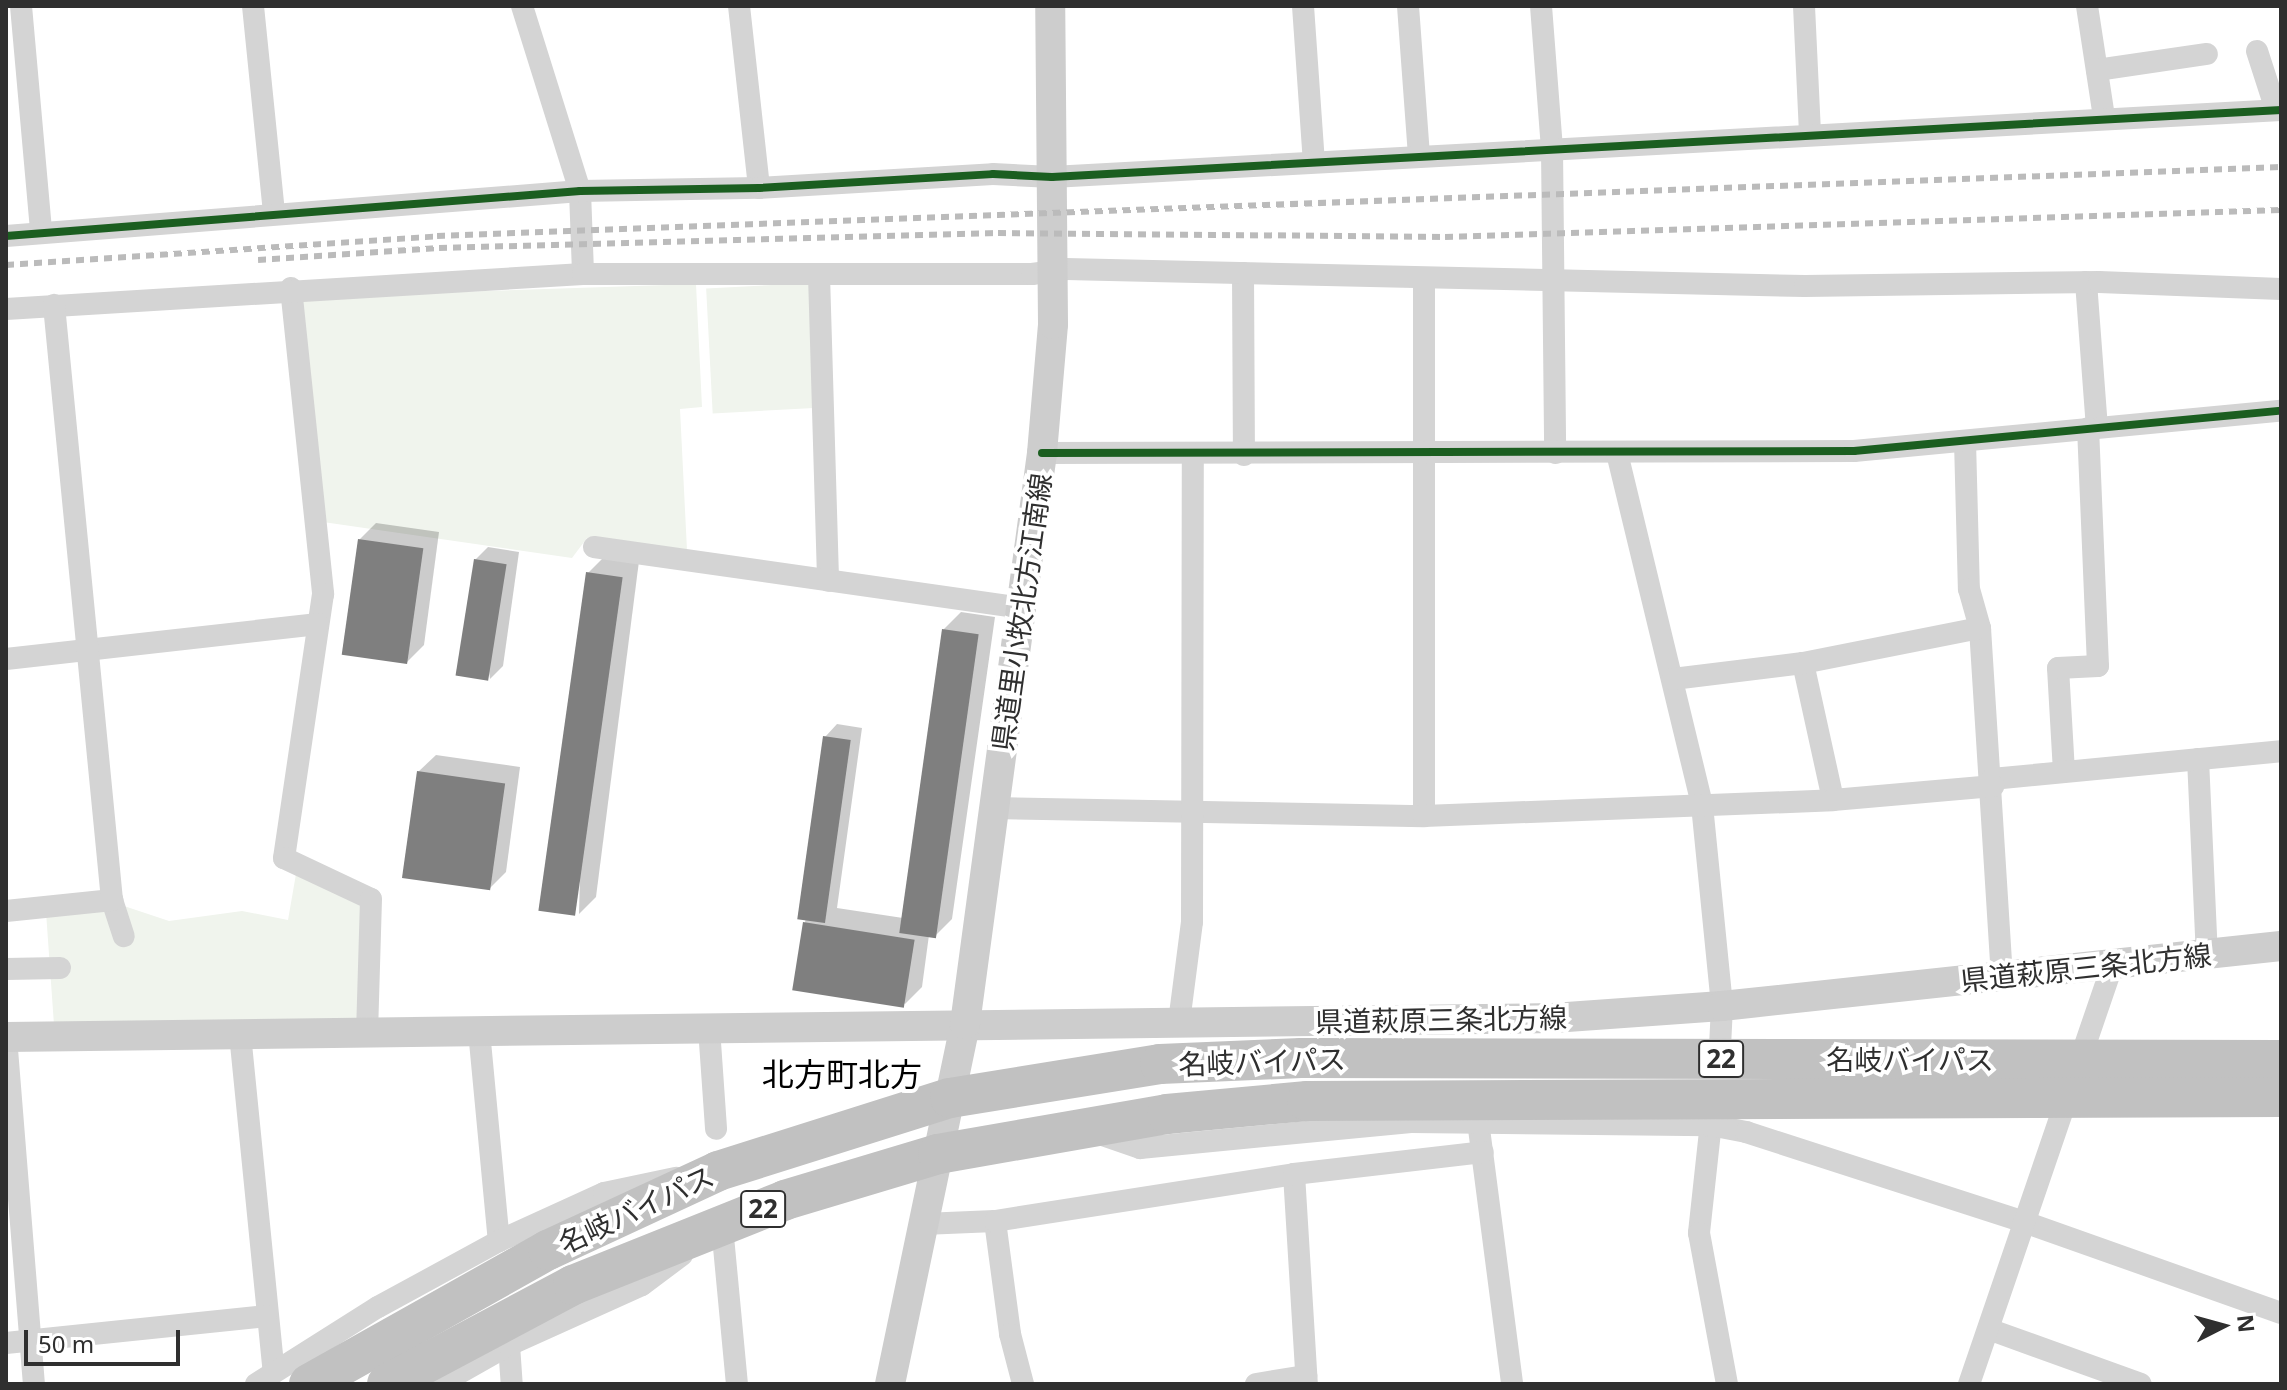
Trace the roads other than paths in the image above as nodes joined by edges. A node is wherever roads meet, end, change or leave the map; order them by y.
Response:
1 (21, 6) edge
2 (253, 6) edge
3 (522, 6) edge
4 (739, 6) edge
5 (1050, 6) edge
6 (1303, 6) edge
7 (1408, 6) edge
8 (1541, 6) edge
9 (1804, 6) edge
10 (2087, 6) edge
11 (2257, 51) dead end
12 (2207, 54) dead end
13 (2097, 70) junction
14 (2278, 110) edge
15 (2104, 117) junction
16 (1810, 135) junction
17 (1552, 149) junction
18 (1419, 155) junction
19 (1314, 162) junction
20 (1052, 177) junction
21 (759, 188) junction
22 (580, 191) junction
23 (274, 213) junction
24 (41, 232) junction
25 (6, 236) edge
26 (1054, 270) junction
27 (1243, 273) junction
28 (583, 274) junction
29 (819, 275) junction
30 (1424, 278) junction
31 (1555, 281) junction
32 (2086, 282) junction
33 (291, 288) junction
34 (2281, 289) edge
35 (54, 305) junction
36 (6, 309) edge
37 (2281, 411) edge
38 (2093, 427) junction
39 (1965, 441) junction
40 (1042, 453) junction
41 (1555, 453) junction
42 (1617, 453) junction
43 (1193, 454) junction
44 (1244, 455) junction
45 (1425, 455) junction
46 (594, 547) dead end
47 (828, 581) junction
48 (1021, 608) junction
49 (318, 624) junction
50 (1980, 628) junction
51 (89, 650) junction
52 (6, 659) edge
53 (1803, 663) junction
54 (1673, 679) junction
55 (2281, 751) edge
56 (2198, 759) junction
57 (2064, 772) junction
58 (1992, 782) junction
59 (1833, 800) junction
60 (1702, 805) junction
61 (994, 808) junction
62 (1193, 811) junction
63 (1424, 816) junction
64 (112, 900) junction
65 (6, 911) edge
66 (124, 936) dead end
67 (2281, 946) edge
68 (2207, 954) junction
69 (2113, 964) junction
70 (60, 968) dead end
71 (6, 969) edge
72 (2002, 976) junction
73 (1722, 1006) junction
74 (1179, 1022) junction
75 (965, 1024) junction
76 (709, 1028) junction
77 (479, 1031) junction
78 (367, 1032) junction
79 (240, 1034) junction
80 (6, 1037) edge
81 (2281, 1060) edge
82 (2281, 1097) edge
83 (950, 1098) junction
84 (1478, 1121) junction
85 (1710, 1125) junction
86 (1081, 1128) junction
87 (716, 1129) dead end
88 (1483, 1152) junction
89 (938, 1154) junction
90 (718, 1171) junction
91 (1294, 1174) junction
92 (995, 1221) junction
93 (2027, 1223) junction
94 (923, 1224) junction
95 (722, 1226) junction
96 (499, 1241) junction
97 (2281, 1313) edge
98 (266, 1316) junction
99 (1991, 1330) junction
100 (31, 1340) junction
101 (6, 1343) edge
102 (509, 1345) junction
103 (280, 1380) edge
104 (1306, 1380) edge
105 (34, 1384) edge
106 (387, 1384) edge
107 (440, 1384) edge
108 (512, 1384) edge
109 (737, 1384) edge
110 (890, 1384) edge
111 (1023, 1384) edge
112 (1256, 1384) edge
113 (1512, 1384) edge
114 (1727, 1384) edge
115 (1969, 1384) edge
116 (2141, 1384) edge

1 - 24 street
2 - 23 street
3 - 22 street
4 - 21 street
5 - 20 main road, 県道里小牧北方江南線
6 - 19 street
7 - 18 street
8 - 17 street
9 - 16 street
10 - 13 street
11 - 14 street
12 - 13 street
13 - 15 street
14 - 15 street
15 - 16 street
16 - 17 street
17 - 18 street
17 - 31 street
18 - 19 street
19 - 20 street
20 - 21 street
20 - 26 main road, 県道里小牧北方江南線
21 - 22 street
22 - 23 street
22 - 28 street
23 - 24 street
24 - 25 street
26 - 27 street
26 - 29 street
26 - 40 main road, 県道里小牧北方江南線
27 - 30 street
27 - 44 street
28 - 29 street
28 - 33 street
29 - 47 street
30 - 31 street
30 - 45 street
31 - 32 street
31 - 41 street
32 - 34 street
32 - 38 street
33 - 35 street
33 - 49 street
35 - 36 street
35 - 51 street
37 - 38 street
38 - 39 street
38 - 57 street
39 - 42 street
39 - 50 street
40 - 43 street
40 - 48 main road, 県道里小牧北方江南線
41 - 42 street
41 - 45 street
42 - 54 street
43 - 44 street
43 - 62 street
44 - 45 street
45 - 63 street
46 - 47 street
47 - 48 street
48 - 61 main road, 県道里小牧北方江南線
49 - 51 street
49 - 78 street
50 - 53 street
50 - 58 street
51 - 52 street
51 - 64 street
53 - 54 street
53 - 59 street
54 - 60 street
55 - 56 street
56 - 57 street
56 - 68 street
57 - 58 street
58 - 59 street
58 - 72 street
59 - 60 street
60 - 63 street
60 - 73 street
61 - 62 street
61 - 75 main road, 県道里小牧北方江南線
62 - 63 street
62 - 74 street
64 - 65 street
64 - 66 street
67 - 68 main road, 県道萩原三条北方線
68 - 69 main road, 県道萩原三条北方線
69 - 72 main road, 県道萩原三条北方線
69 - 93 street
70 - 71 street
72 - 73 main road, 県道萩原三条北方線
73 - 74 main road, 県道萩原三条北方線
73 - 85 street
74 - 75 main road, 県道萩原三条北方線
75 - 76 main road, 県道萩原三条北方線
75 - 83 main road
76 - 77 main road, 県道萩原三条北方線
76 - 87 street
77 - 78 main road, 県道萩原三条北方線
77 - 96 street
78 - 79 main road, 県道萩原三条北方線
79 - 80 main road, 県道萩原三条北方線
79 - 98 street
80 - 100 street
81 - 83 highway, 名岐バイパス / 22, bridge
82 - 86 highway, 名岐バイパス / 22, bridge
83 - 89 main road
83 - 90 highway, 名岐バイパス / 22
84 - 85 street
84 - 86 street
84 - 88 street
85 - 93 street
85 - 114 street
86 - 89 highway, 名岐バイパス / 22
88 - 91 street
88 - 113 street
89 - 94 main road
89 - 95 highway, 名岐バイパス / 22
90 - 96 street
90 - 103 highway, 名岐バイパス / 22
91 - 92 street
91 - 104 street
92 - 94 street
92 - 111 street
93 - 97 street
93 - 99 street
94 - 110 main road
95 - 102 street
95 - 106 highway, 名岐バイパス / 22
95 - 109 street
96 - 103 street
98 - 100 street
98 - 103 street
99 - 115 street
99 - 116 street
100 - 101 street
100 - 105 street
102 - 107 street
102 - 108 street
104 - 112 street

